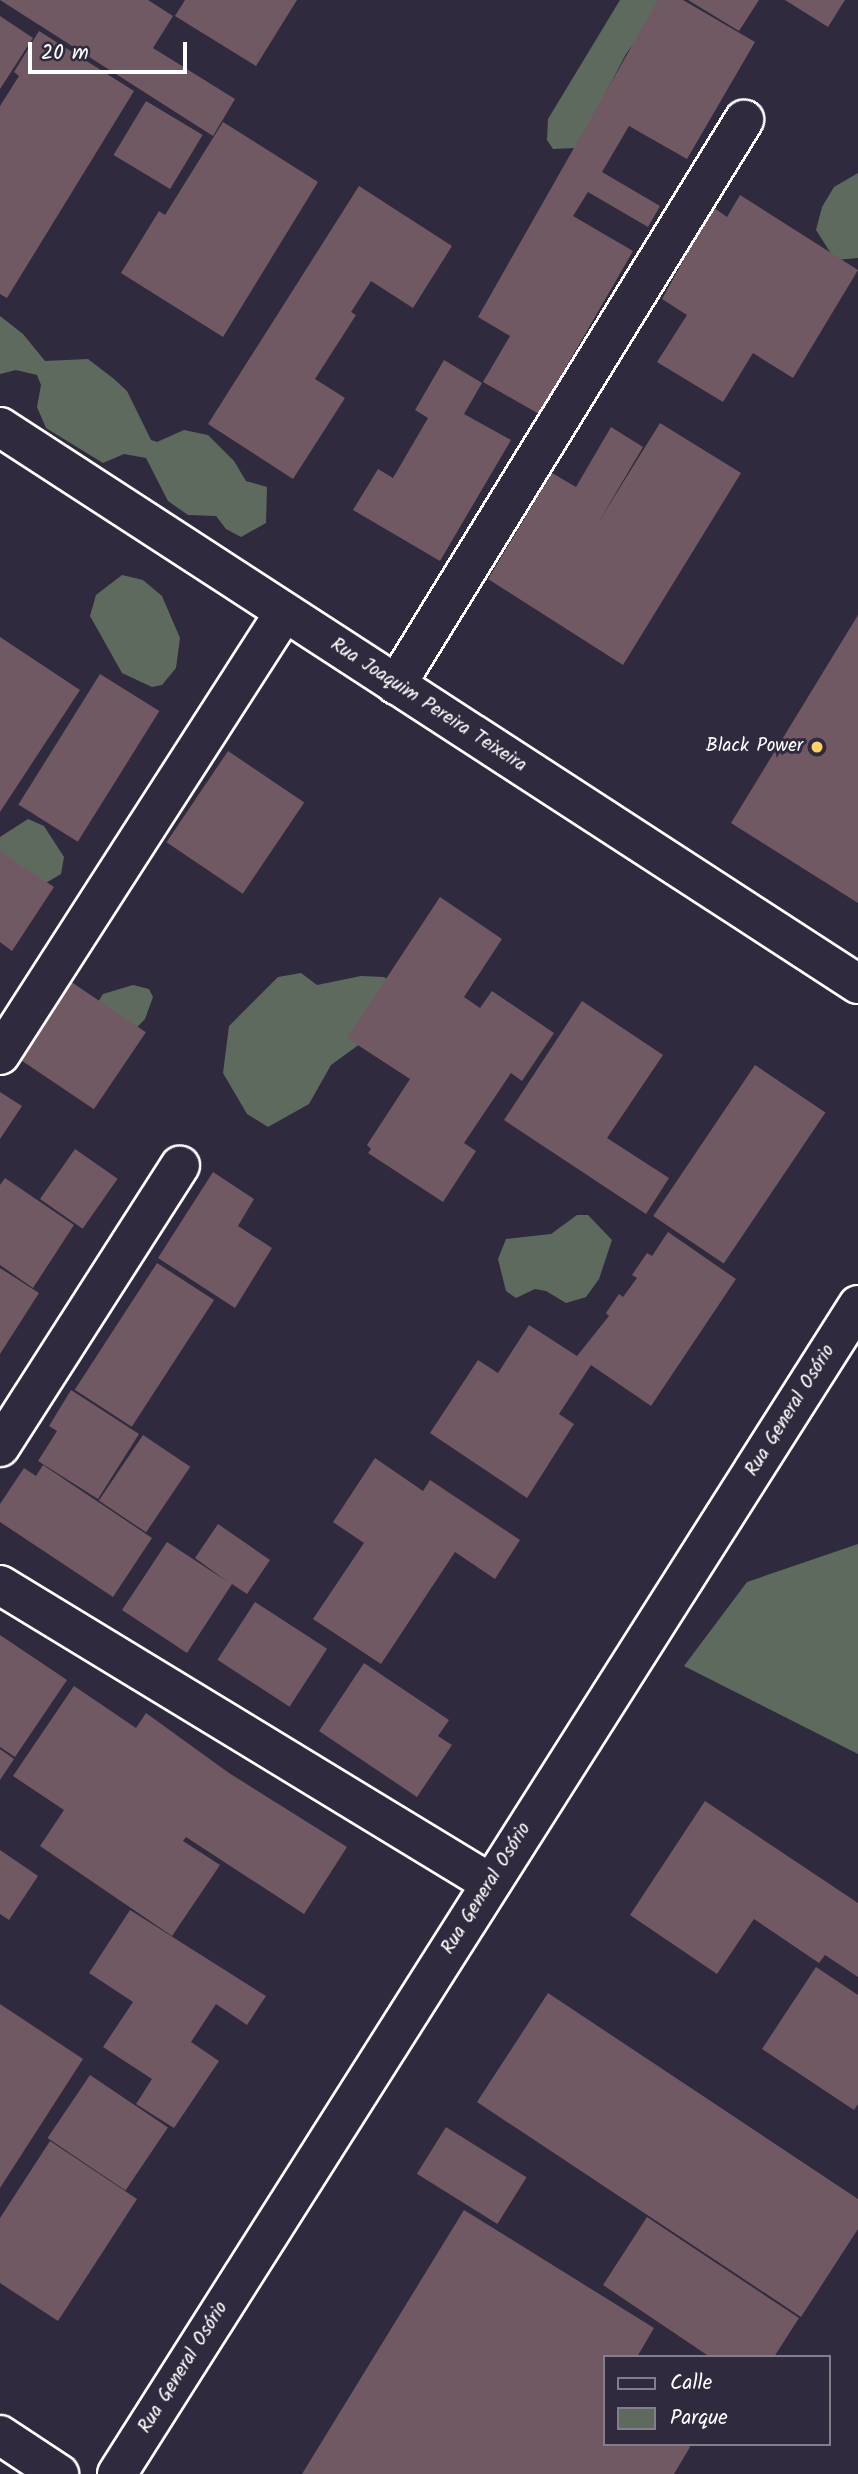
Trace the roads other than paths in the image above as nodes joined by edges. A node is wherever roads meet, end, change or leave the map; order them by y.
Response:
1 (744, 120) dead end
2 (0, 427) edge
3 (285, 613) junction
4 (396, 685) junction
5 (858, 984) edge
6 (0, 1055) edge
7 (180, 1166) dead end
8 (858, 1305) edge
9 (0, 1447) edge
10 (0, 1585) edge
11 (490, 1883) junction
12 (0, 2435) edge
13 (60, 2474) edge
14 (117, 2474) edge

1 - 4 street
2 - 3 street, Rua Joaquim Pereira Teixeira
3 - 4 street, Rua Joaquim Pereira Teixeira
3 - 6 street
4 - 5 street, Rua Joaquim Pereira Teixeira
7 - 9 street
8 - 11 street, Rua General Osório
10 - 11 street
11 - 14 street, Rua General Osório
12 - 13 street

